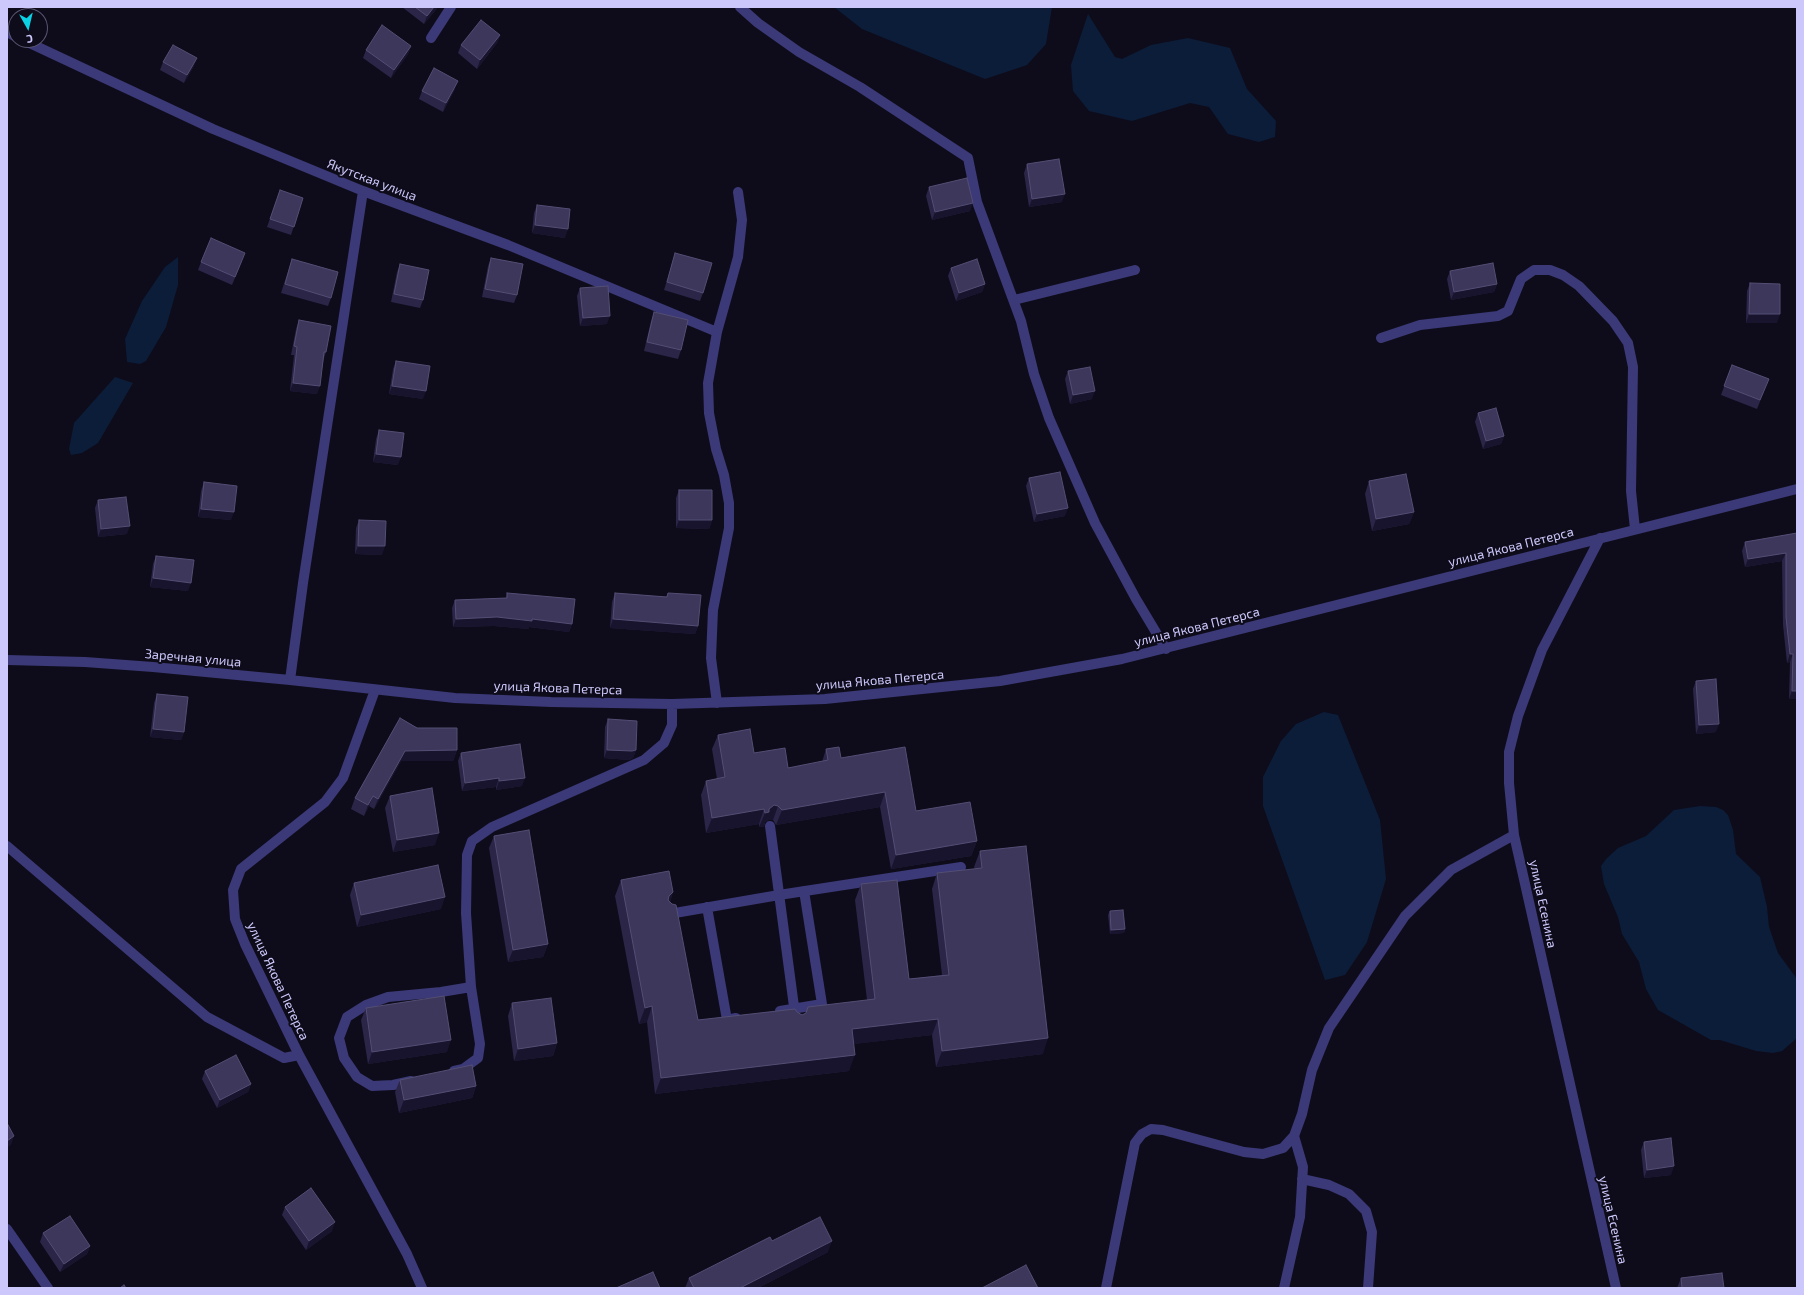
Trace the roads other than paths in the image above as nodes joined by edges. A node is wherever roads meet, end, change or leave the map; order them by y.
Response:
1 (451, 7) edge
2 (740, 7) edge
3 (431, 38) dead end
4 (40, 48) edge
5 (363, 191) junction
6 (738, 192) dead end
7 (1135, 270) dead end
8 (1014, 300) junction
9 (717, 332) junction
10 (1381, 338) dead end
11 (1797, 489) edge
12 (1635, 529) junction
13 (1600, 538) junction
14 (1166, 649) junction
15 (7, 660) edge
16 (290, 680) junction
17 (375, 690) junction
18 (717, 703) junction
19 (672, 704) junction
20 (770, 826) edge
21 (1514, 835) junction
22 (7, 846) edge
23 (961, 867) dead end
24 (804, 891) junction
25 (779, 895) junction
26 (707, 907) junction
27 (669, 914) edge
28 (471, 986) junction
29 (794, 1009) junction
30 (772, 1012) edge
31 (749, 1016) edge
32 (796, 1024) edge
33 (299, 1055) junction
34 (442, 1074) edge
35 (421, 1079) edge
36 (1294, 1136) junction
37 (1302, 1179) junction
38 (7, 1229) edge
39 (48, 1288) edge
40 (422, 1288) edge
41 (1106, 1288) edge
42 (1284, 1288) edge
43 (1368, 1288) edge
44 (1616, 1288) edge

1 - 3 street
2 - 8 street
4 - 5 street, Якутская улица
5 - 9 street, Якутская улица
5 - 16 street
6 - 9 street
7 - 8 street
8 - 14 street
9 - 18 street
10 - 12 street
11 - 12 street, улица Якова Петерса
12 - 13 street, улица Якова Петерса
13 - 14 street, улица Якова Петерса
13 - 21 street, улица Есенина
14 - 18 street, улица Якова Петерса
15 - 16 street, Заречная улица
16 - 17 street, Заречная улица
17 - 19 street, улица Якова Петерса
17 - 33 street, улица Якова Петерса
18 - 19 street, улица Якова Петерса
19 - 28 street
20 - 25 street
21 - 36 street
21 - 44 street, улица Есенина
22 - 33 street, улица Якова Петерса
23 - 24 street
24 - 25 street
24 - 29 street
25 - 26 street
25 - 29 street
26 - 27 street
26 - 31 street
28 - 34 street
28 - 35 street
29 - 30 street
29 - 32 street
33 - 40 street, улица Якова Петерса
36 - 37 street
36 - 41 street
37 - 42 street
37 - 43 street
38 - 39 street

